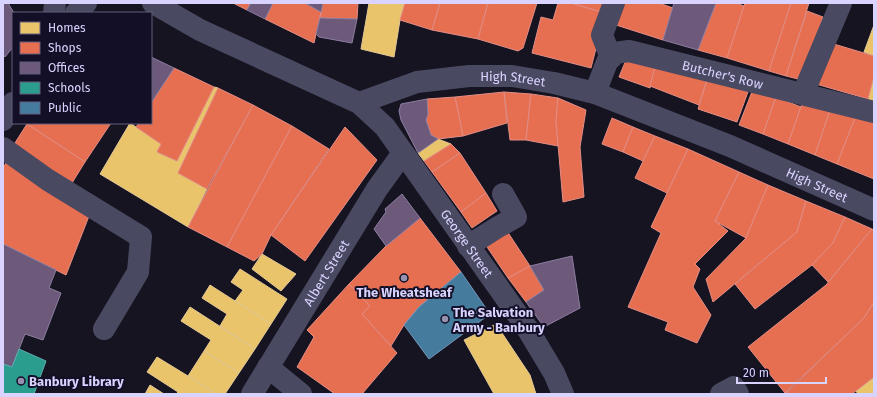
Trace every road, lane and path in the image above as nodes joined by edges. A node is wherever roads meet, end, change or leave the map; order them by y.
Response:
1 (86, 3) edge
2 (153, 3) edge
3 (614, 3) edge
4 (842, 3) edge
5 (77, 12) edge
6 (611, 58) junction
7 (595, 92) junction
8 (803, 94) junction
9 (359, 103) junction
10 (12, 105) edge
11 (874, 112) edge
12 (3, 120) edge
13 (3, 148) edge
14 (403, 153) junction
15 (503, 194) dead end
16 (874, 210) edge
17 (468, 246) junction
18 (104, 329) dead end
19 (268, 367) junction
20 (252, 394) edge
21 (301, 394) edge
22 (563, 394) edge
23 (721, 394) edge
24 (738, 394) edge

1 - 5 street
2 - 9 street
3 - 6 street
4 - 8 street
6 - 7 street
6 - 8 street, Butcher's Row
7 - 9 street, High Street
7 - 16 street, High Street
8 - 11 street, Butcher's Row
9 - 14 street, George Street
10 - 12 street
13 - 18 street
14 - 17 street, George Street
14 - 19 street, Albert Street
15 - 17 street
17 - 22 street, George Street
19 - 20 street, Albert Street
19 - 21 street
23 - 24 street

